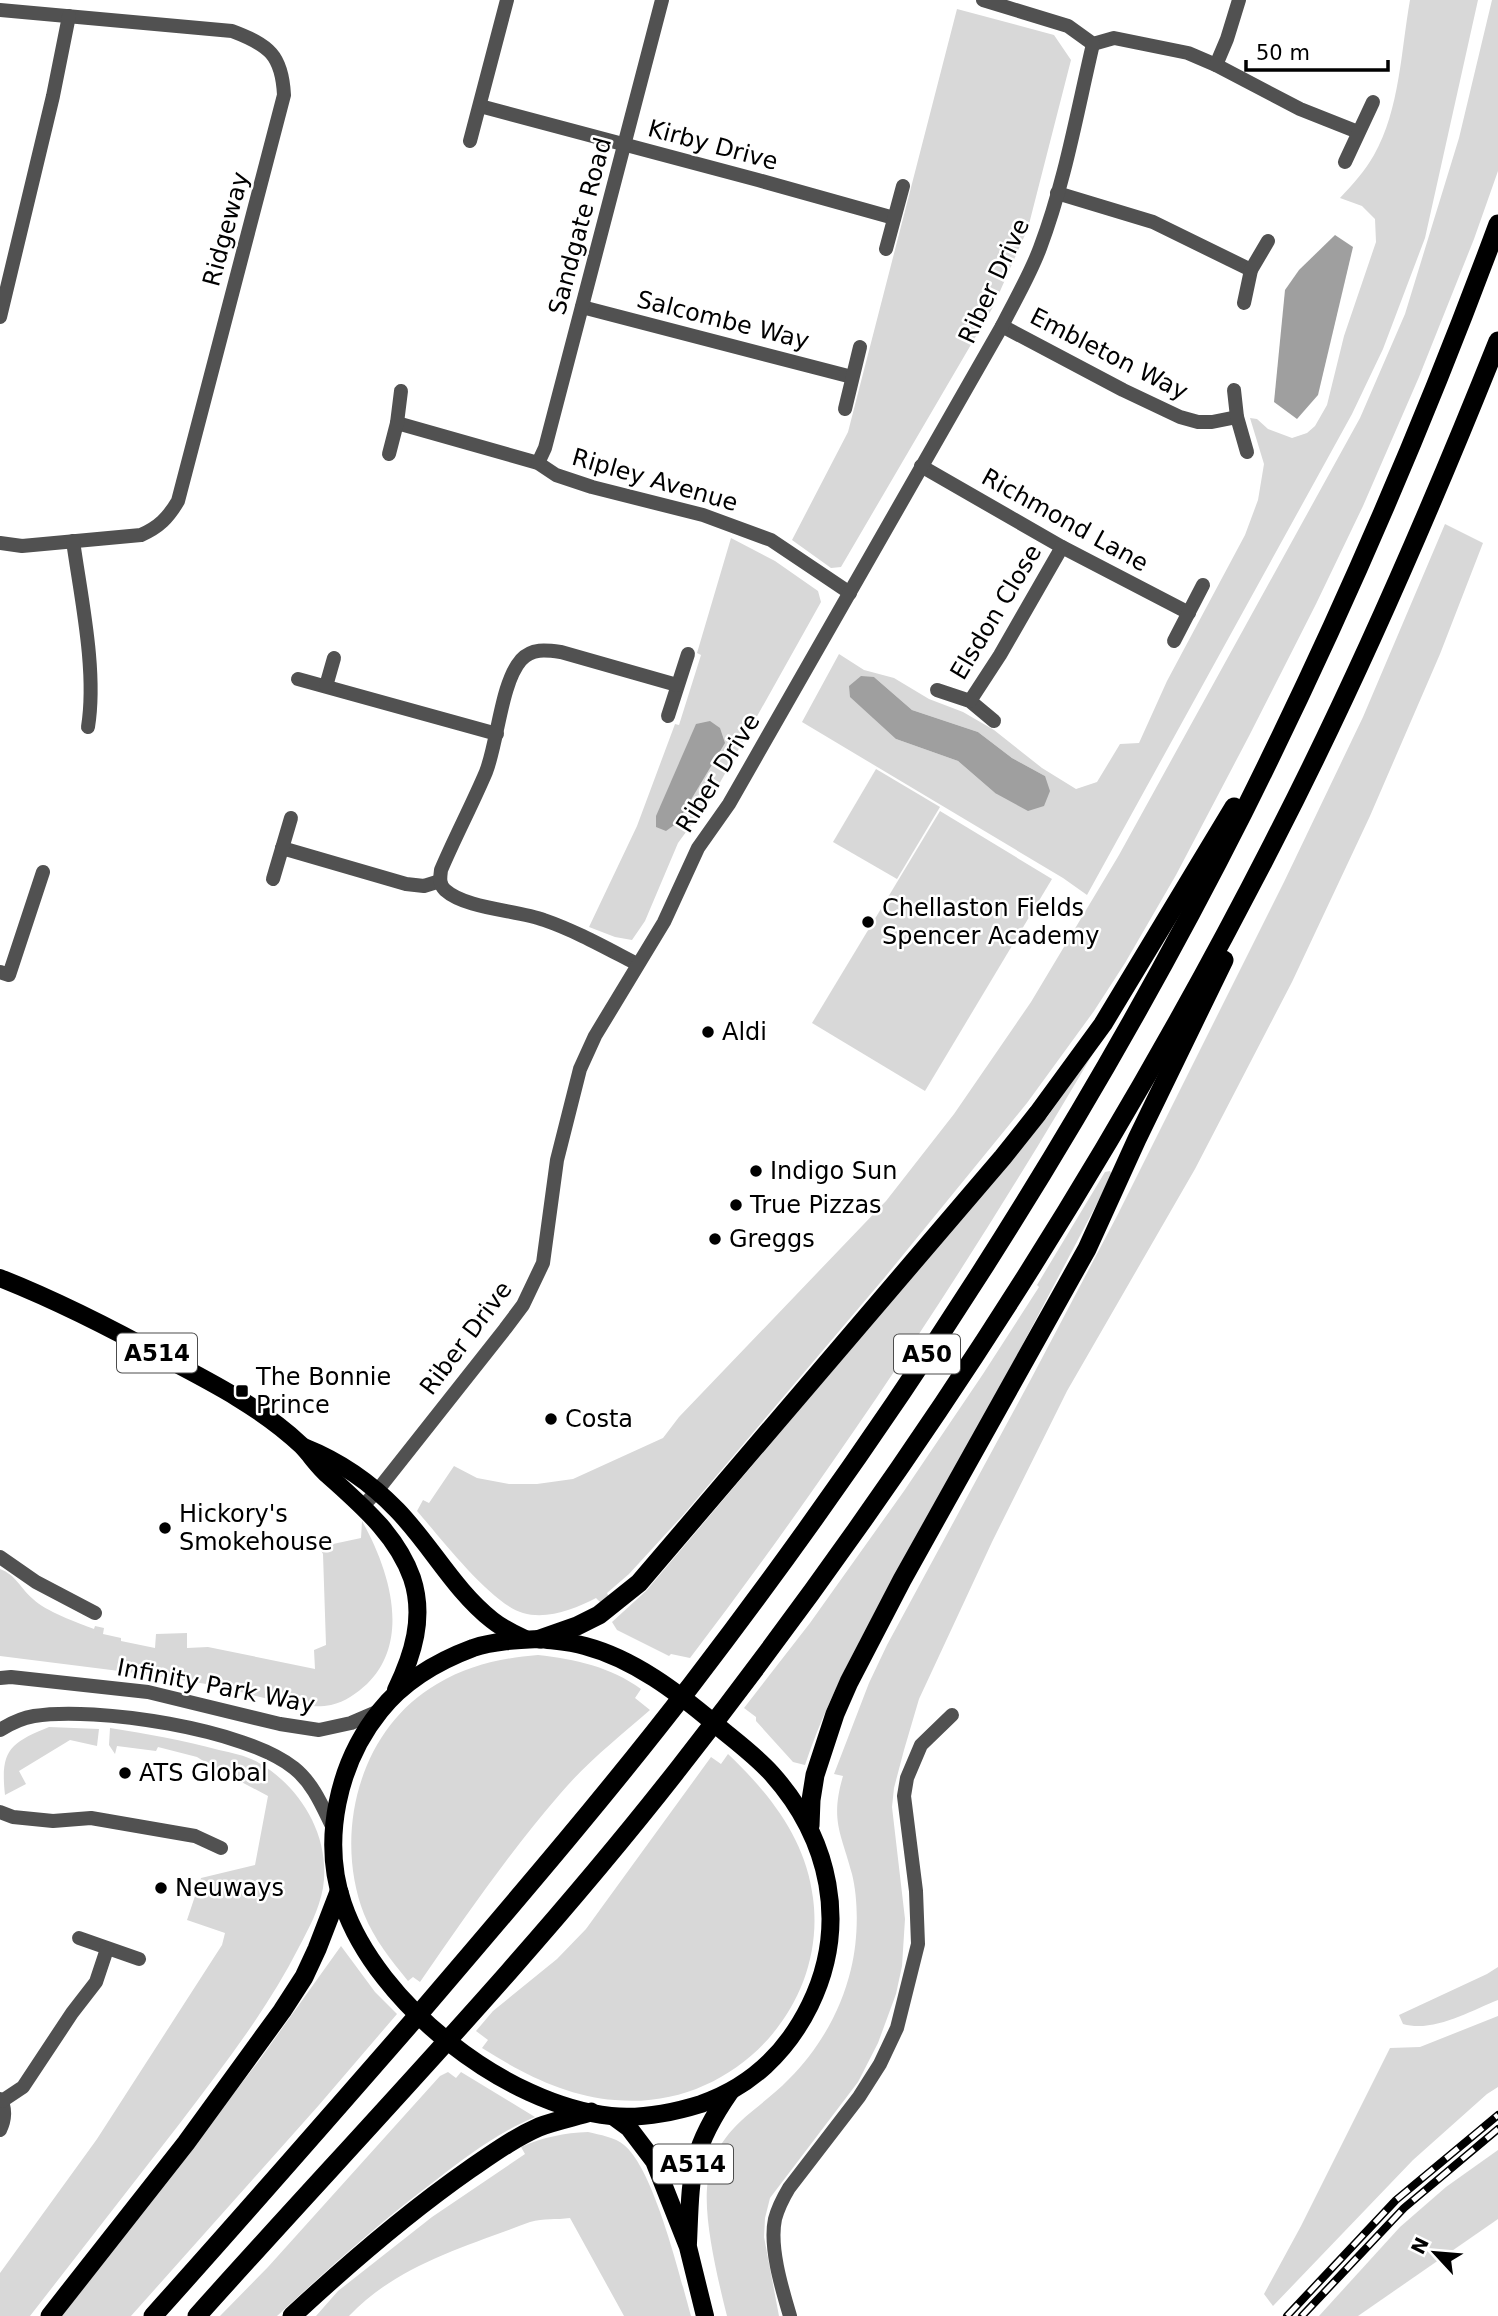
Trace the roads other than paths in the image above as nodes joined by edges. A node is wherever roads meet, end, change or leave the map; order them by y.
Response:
1 (507, 0) edge
2 (662, 0) edge
3 (983, 0) edge
4 (1239, 0) edge
5 (999, 2) edge
6 (0, 10) edge
7 (69, 16) junction
8 (1093, 44) junction
9 (1216, 65) junction
10 (1373, 102) dead end
11 (480, 106) junction
12 (1359, 132) junction
13 (470, 141) dead end
14 (625, 145) junction
15 (1345, 162) dead end
16 (903, 186) dead end
17 (1057, 193) junction
18 (894, 218) junction
19 (1498, 224) edge
20 (1268, 241) dead end
21 (886, 249) dead end
22 (1251, 270) junction
23 (1244, 303) dead end
24 (582, 307) junction
25 (0, 317) edge
26 (1002, 326) junction
27 (1498, 341) edge
28 (860, 347) dead end
29 (852, 377) junction
30 (1234, 390) dead end
31 (401, 391) dead end
32 (845, 409) dead end
33 (1237, 417) junction
34 (397, 423) junction
35 (1247, 452) dead end
36 (389, 454) dead end
37 (538, 463) junction
38 (921, 466) junction
39 (73, 541) junction
40 (0, 543) edge
41 (1062, 547) junction
42 (1203, 585) dead end
43 (850, 593) junction
44 (1189, 612) junction
45 (1174, 641) dead end
46 (688, 654) dead end
47 (334, 659) dead end
48 (298, 679) dead end
49 (326, 685) junction
50 (677, 685) junction
51 (937, 691) dead end
52 (970, 701) junction
53 (668, 716) dead end
54 (994, 721) dead end
55 (88, 727) dead end
56 (498, 734) junction
57 (1276, 744) junction
58 (291, 818) dead end
59 (1275, 840) junction
60 (282, 848) junction
61 (43, 872) dead end
62 (273, 879) dead end
63 (440, 881) junction
64 (637, 964) junction
65 (0, 972) edge
66 (0, 1278) edge
67 (303, 1447) junction
68 (377, 1491) junction
69 (363, 1506) junction
70 (0, 1557) edge
71 (95, 1613) dead end
72 (533, 1639) junction
73 (0, 1678) edge
74 (393, 1697) junction
75 (379, 1712) junction
76 (952, 1715) dead end
77 (0, 1730) edge
78 (0, 1812) edge
79 (810, 1826) junction
80 (334, 1830) junction
81 (221, 1848) dead end
82 (339, 1892) junction
83 (79, 1938) dead end
84 (107, 1949) junction
85 (139, 1959) dead end
86 (731, 2091) junction
87 (1, 2100) edge
88 (591, 2112) junction
89 (614, 2117) junction
90 (0, 2130) edge
91 (688, 2247) junction
92 (50, 2316) edge
93 (153, 2316) edge
94 (197, 2316) edge
95 (292, 2316) edge
96 (705, 2316) edge
97 (790, 2316) edge

1 - 11 street
2 - 14 street, Sandgate Road
3 - 5 street
4 - 9 street
5 - 8 street
6 - 7 street, Ridgeway
7 - 25 street
7 - 39 street, Ridgeway
8 - 9 street
8 - 17 street, Riber Drive
9 - 12 street
10 - 12 street
11 - 13 street
11 - 14 street, Kirby Drive
12 - 15 street
14 - 18 street, Kirby Drive
14 - 24 street, Sandgate Road
16 - 18 street
17 - 22 street
17 - 26 street, Riber Drive
18 - 21 street
19 - 57 highway, A50
20 - 22 street
22 - 23 street
24 - 29 street, Salcombe Way
24 - 37 street, Sandgate Road
26 - 33 street, Embleton Way
26 - 38 street, Riber Drive
27 - 59 highway, A50
28 - 29 street
29 - 32 street
30 - 33 street
31 - 34 street
33 - 35 street
34 - 36 street
34 - 37 street, Ripley Avenue
37 - 43 street, Ripley Avenue
38 - 41 street, Richmond Lane
38 - 43 street, Riber Drive
39 - 40 street, Ridgeway
39 - 55 street
41 - 44 street, Richmond Lane
41 - 52 street, Elsdon Close
42 - 44 street
43 - 64 street, Riber Drive
44 - 45 street
46 - 50 street
47 - 49 street
48 - 49 street
49 - 56 street
50 - 53 street
50 - 56 street
51 - 52 street, Elsdon Close
52 - 54 street, Elsdon Close
56 - 63 street
57 - 72 highway
57 - 93 highway, A50
58 - 60 street
59 - 79 highway
59 - 94 highway, A50
60 - 62 street
60 - 63 street
61 - 65 street
63 - 64 street
64 - 68 street, Riber Drive
66 - 67 main road, A514
67 - 68 main road, A514
67 - 69 main road, A514
68 - 69 street, Riber Drive
68 - 72 main road, A514
69 - 74 main road, A514
70 - 71 street
72 - 74 main road
72 - 79 main road
73 - 75 street, Infinity Park Way
74 - 75 main road
75 - 80 main road
76 - 97 street
77 - 80 street, Infinity Park Way
78 - 81 street
79 - 86 main road
80 - 82 main road
82 - 88 main road
82 - 92 highway
83 - 84 street
84 - 85 street
84 - 87 street
86 - 89 main road
86 - 91 main road, A514
87 - 90 street
88 - 89 main road
88 - 95 highway
89 - 91 main road, A514
91 - 96 main road, A514

